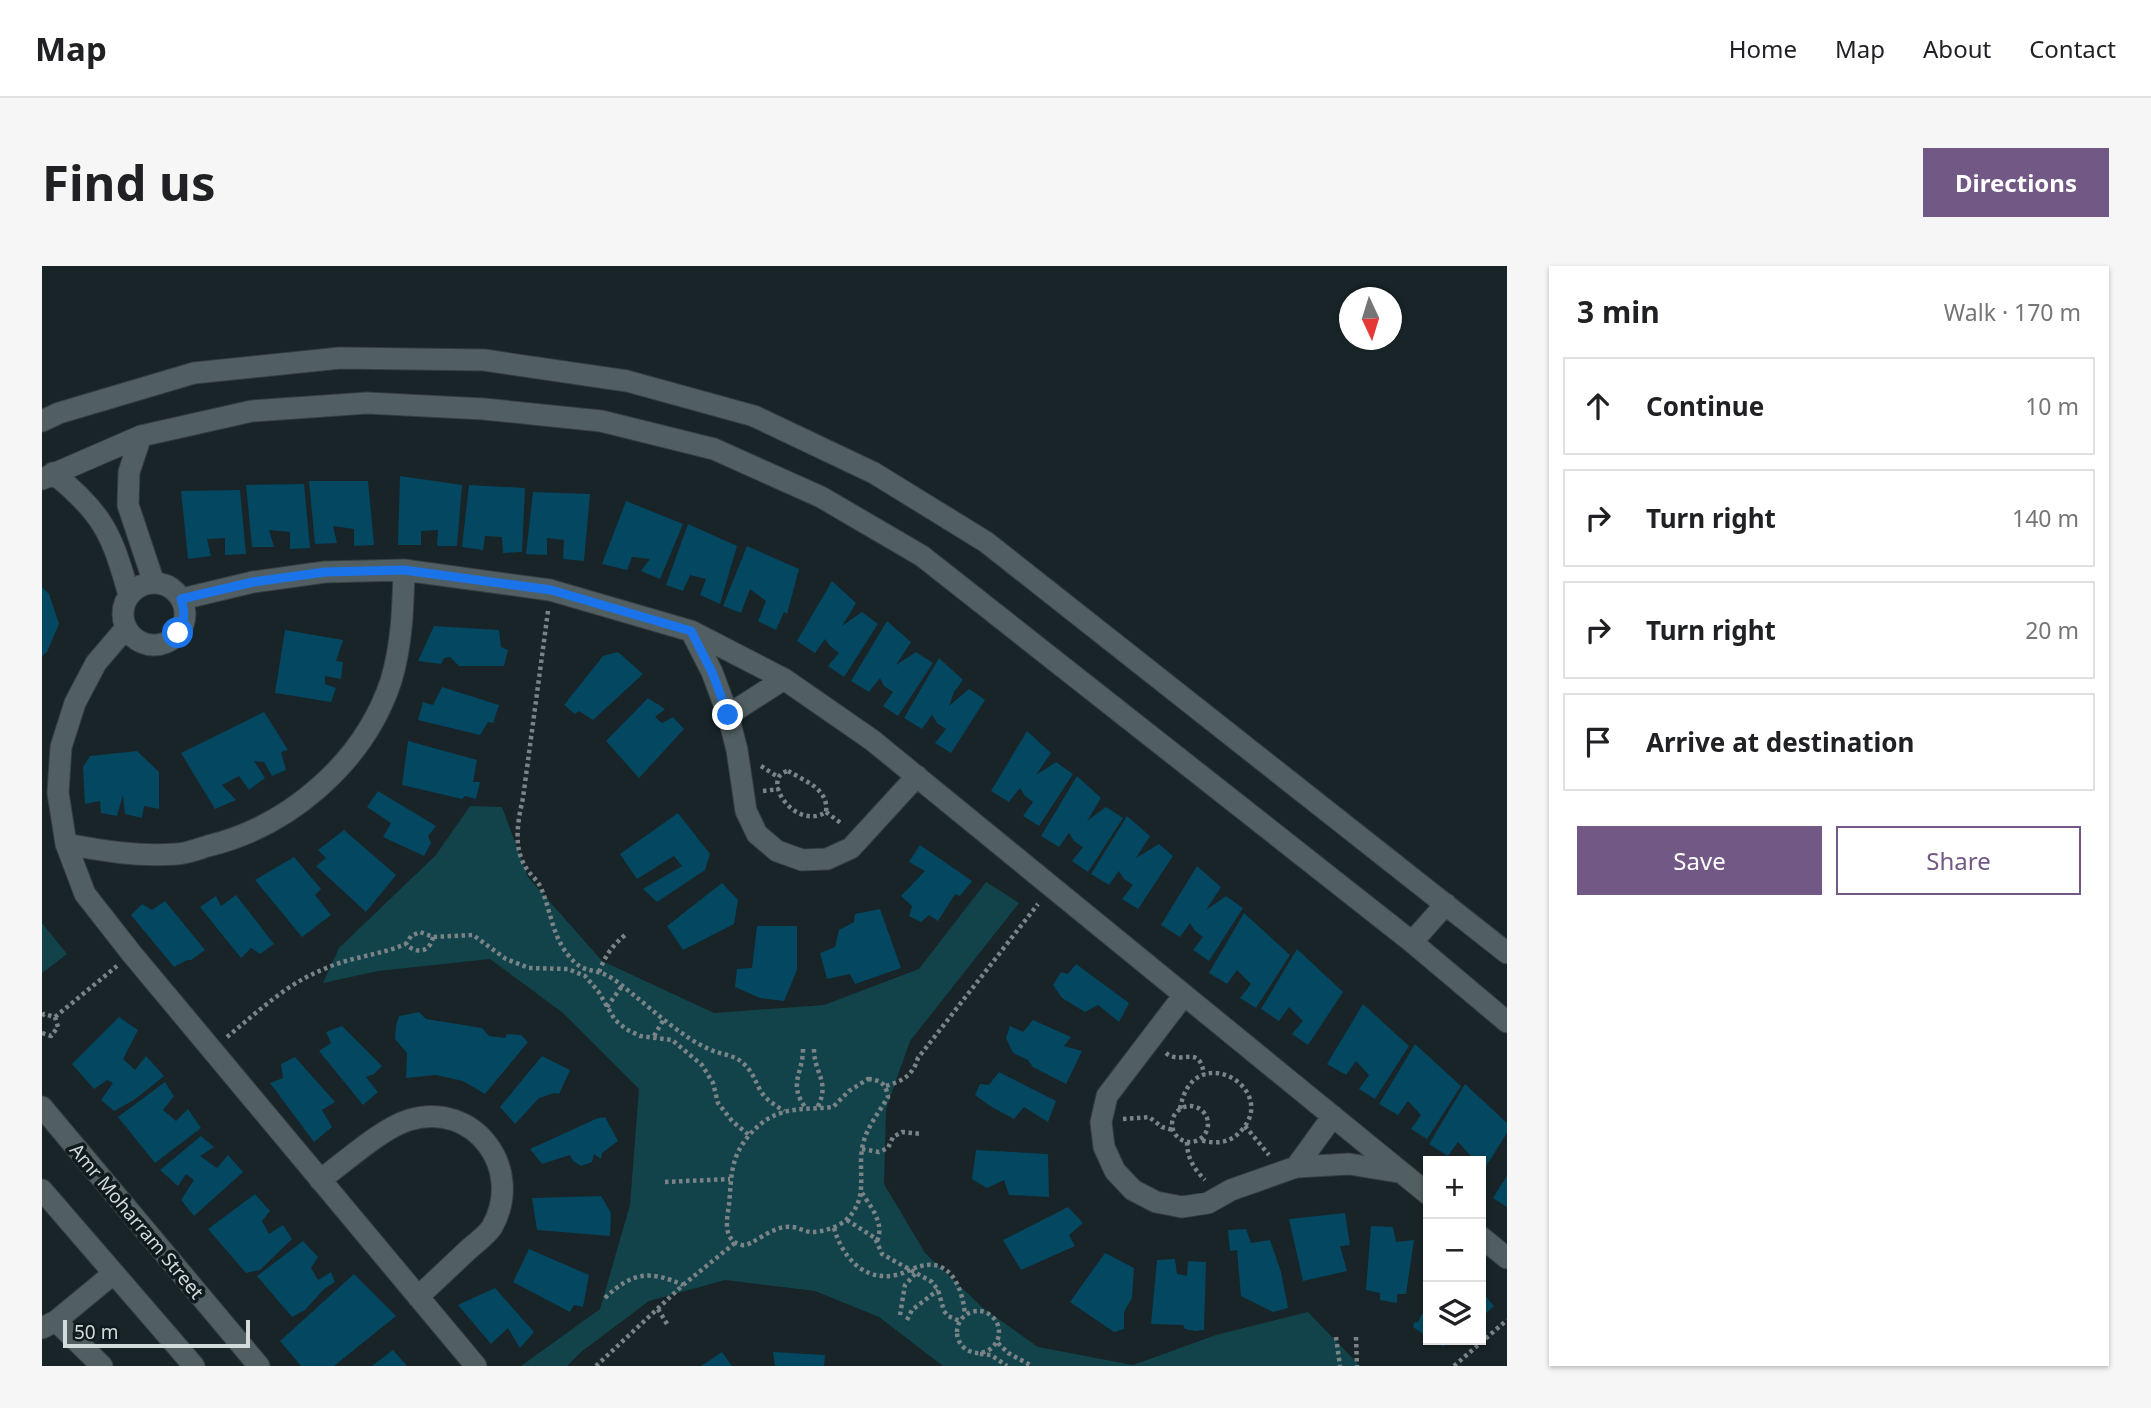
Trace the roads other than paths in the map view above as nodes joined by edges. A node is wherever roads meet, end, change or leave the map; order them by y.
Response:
1 (42, 421) edge
2 (141, 436) junction
3 (48, 476) edge
4 (404, 570) junction
5 (154, 583) junction
6 (129, 595) junction
7 (181, 599) junction
8 (126, 628) junction
9 (691, 631) junction
10 (784, 679) junction
11 (728, 715) junction
12 (917, 776) junction
13 (66, 844) junction
14 (1446, 904) junction
15 (1412, 942) junction
16 (1507, 953) edge
17 (1184, 995) junction
18 (1507, 1022) edge
19 (42, 1107) edge
20 (1332, 1116) junction
21 (1289, 1169) junction
22 (1401, 1172) junction
23 (320, 1180) junction
24 (1423, 1190) edge
25 (42, 1191) edge
26 (1486, 1241) edge
27 (1507, 1258) edge
28 (113, 1274) junction
29 (418, 1297) junction
30 (49, 1325) edge
31 (102, 1366) edge
32 (194, 1366) edge
33 (259, 1366) edge
34 (476, 1366) edge

1 - 14 street
2 - 3 street
2 - 5 street
2 - 15 street
3 - 6 street
4 - 7 street
4 - 9 street
4 - 13 street
5 - 6 street
5 - 7 street
6 - 8 street
7 - 8 street
8 - 13 street
9 - 10 street
9 - 11 street
10 - 11 street
10 - 12 street
11 - 12 street
12 - 17 street
13 - 23 street
14 - 15 street
14 - 16 street
15 - 18 street
17 - 20 street
17 - 21 street
19 - 33 street, Amr Moharram Street
20 - 21 street
20 - 22 street
21 - 22 street
22 - 24 street
23 - 29 street
23 - 29 street
25 - 28 street
26 - 27 street
28 - 30 street
28 - 32 street
29 - 34 street
30 - 31 street

